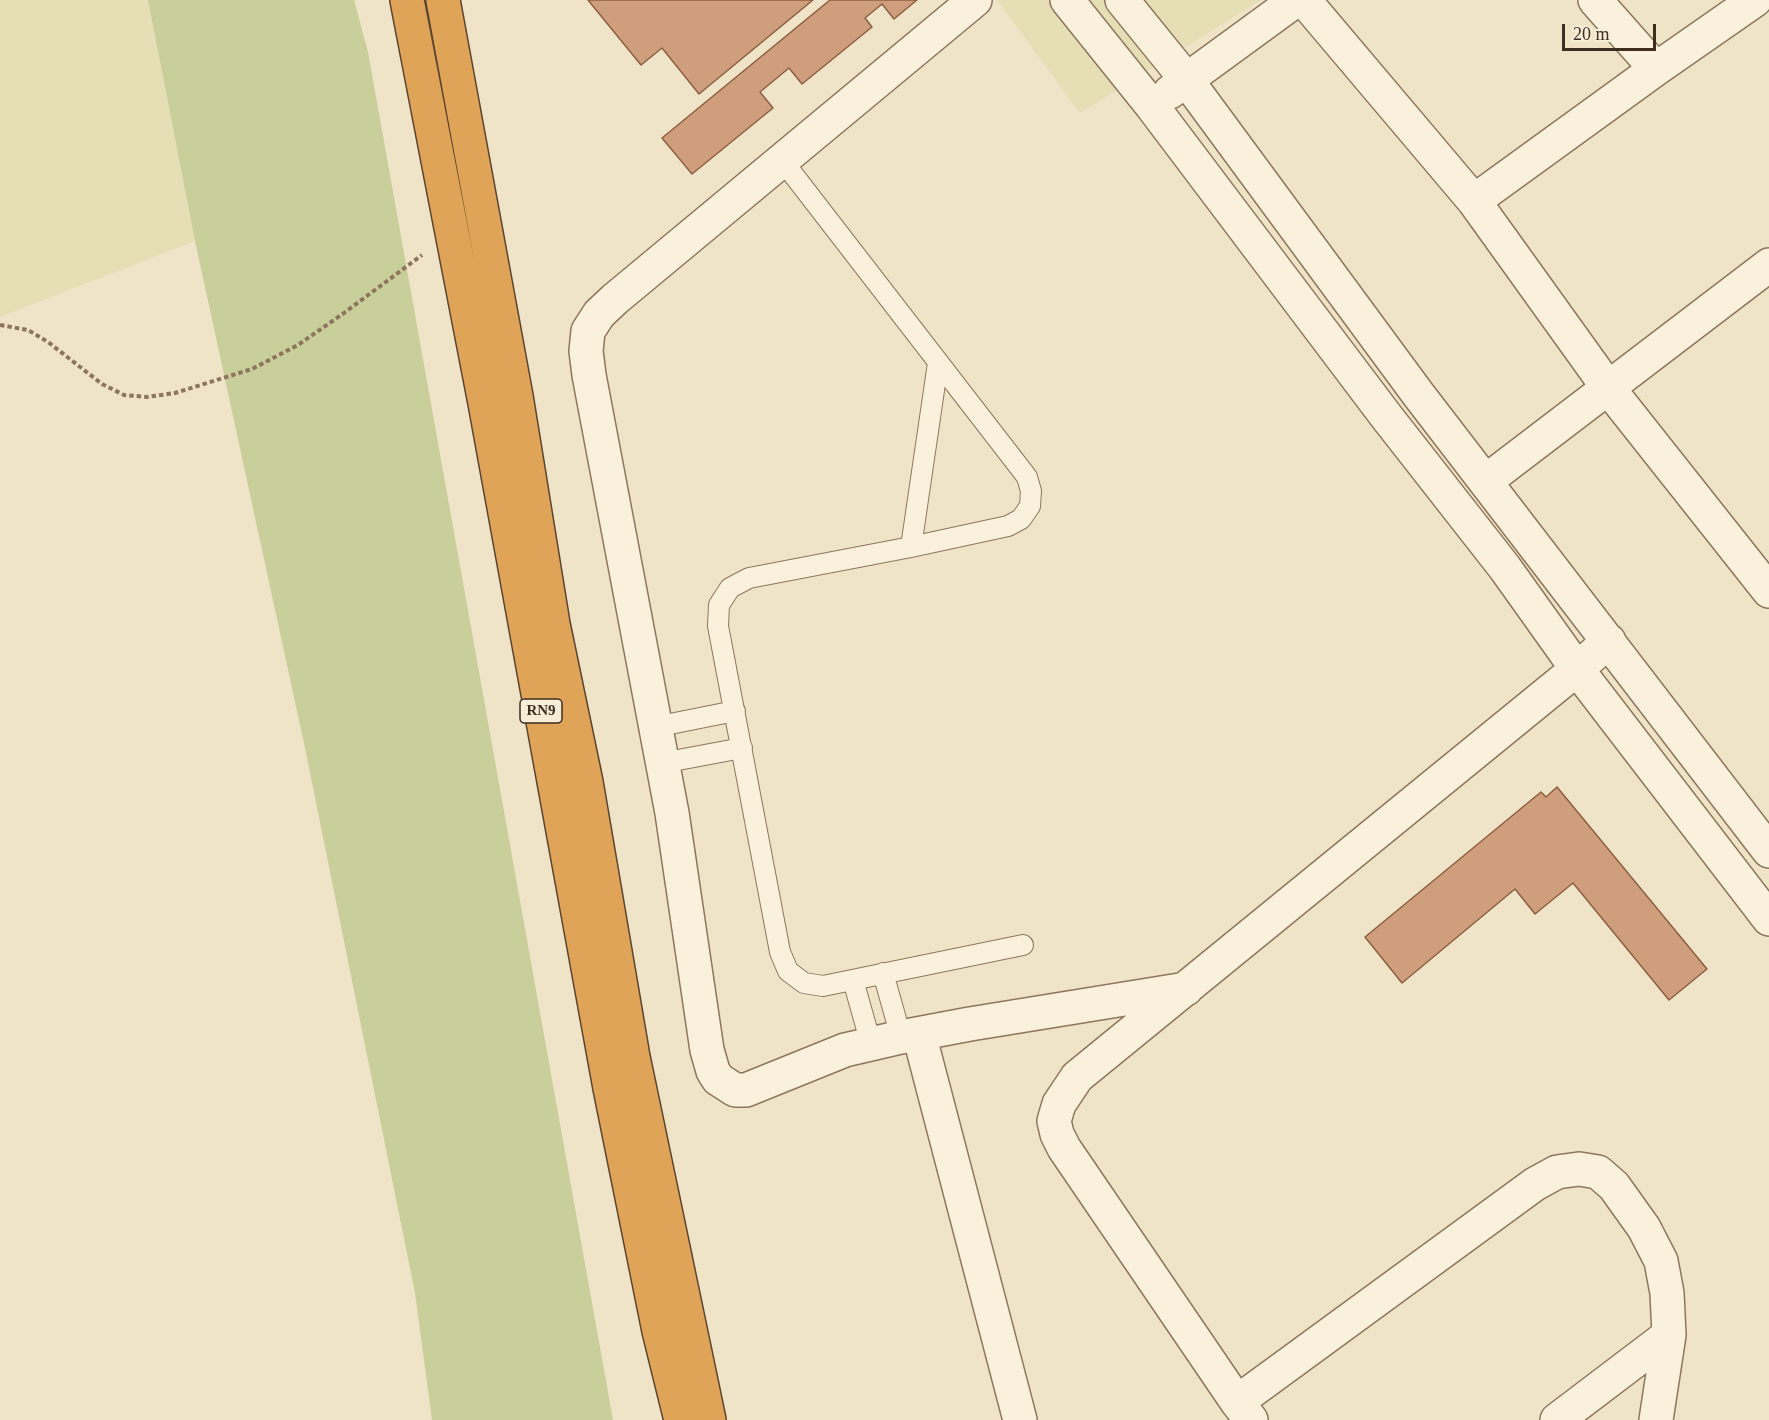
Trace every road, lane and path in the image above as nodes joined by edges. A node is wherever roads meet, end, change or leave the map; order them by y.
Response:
1 (407, 0) edge
2 (443, 0) edge
3 (975, 0) edge
4 (1067, 0) edge
5 (1122, 0) edge
6 (1296, 0) edge
7 (1304, 0) edge
8 (1595, 0) edge
9 (1755, 0) edge
10 (1656, 69) junction
11 (1186, 79) junction
12 (1152, 106) junction
13 (782, 160) junction
14 (1474, 201) junction
15 (452, 233) junction
16 (1768, 266) edge
17 (0, 325) edge
18 (938, 363) junction
19 (1609, 389) junction
20 (1418, 394) junction
21 (1386, 416) junction
22 (1486, 481) junction
23 (911, 547) junction
24 (1768, 587) edge
25 (1609, 641) junction
26 (1577, 669) junction
27 (735, 711) junction
28 (655, 727) junction
29 (742, 748) junction
30 (662, 763) junction
31 (1769, 851) edge
32 (1769, 919) edge
33 (1023, 945) dead end
34 (883, 973) junction
35 (853, 980) junction
36 (1186, 989) junction
37 (897, 1038) junction
38 (1669, 1335) junction
39 (1244, 1411) edge
40 (681, 1420) edge
41 (710, 1420) edge
42 (1020, 1420) edge
43 (1557, 1420) edge
44 (1656, 1420) edge

1 - 15 highway, RN9
2 - 41 highway, RN9
3 - 13 street
4 - 12 street
5 - 11 street
6 - 11 street
7 - 14 street
8 - 10 street
9 - 10 street
10 - 14 street
11 - 12 street
11 - 20 street
12 - 21 street
13 - 18 lane
13 - 28 street
14 - 19 street
15 - 17 path
15 - 40 highway, RN9
16 - 19 street
18 - 23 lane
18 - 23 lane
19 - 22 street
19 - 24 street
20 - 21 street
20 - 22 street
21 - 26 street
22 - 25 street
23 - 27 lane
25 - 26 street
25 - 31 street
26 - 32 street
26 - 36 street
27 - 28 lane
27 - 29 lane
28 - 30 street
29 - 30 lane
29 - 35 lane
30 - 37 street
33 - 34 lane
34 - 35 lane
34 - 37 lane
35 - 37 lane
36 - 37 street
36 - 39 street
37 - 42 street
38 - 39 street
38 - 43 street
38 - 44 street

